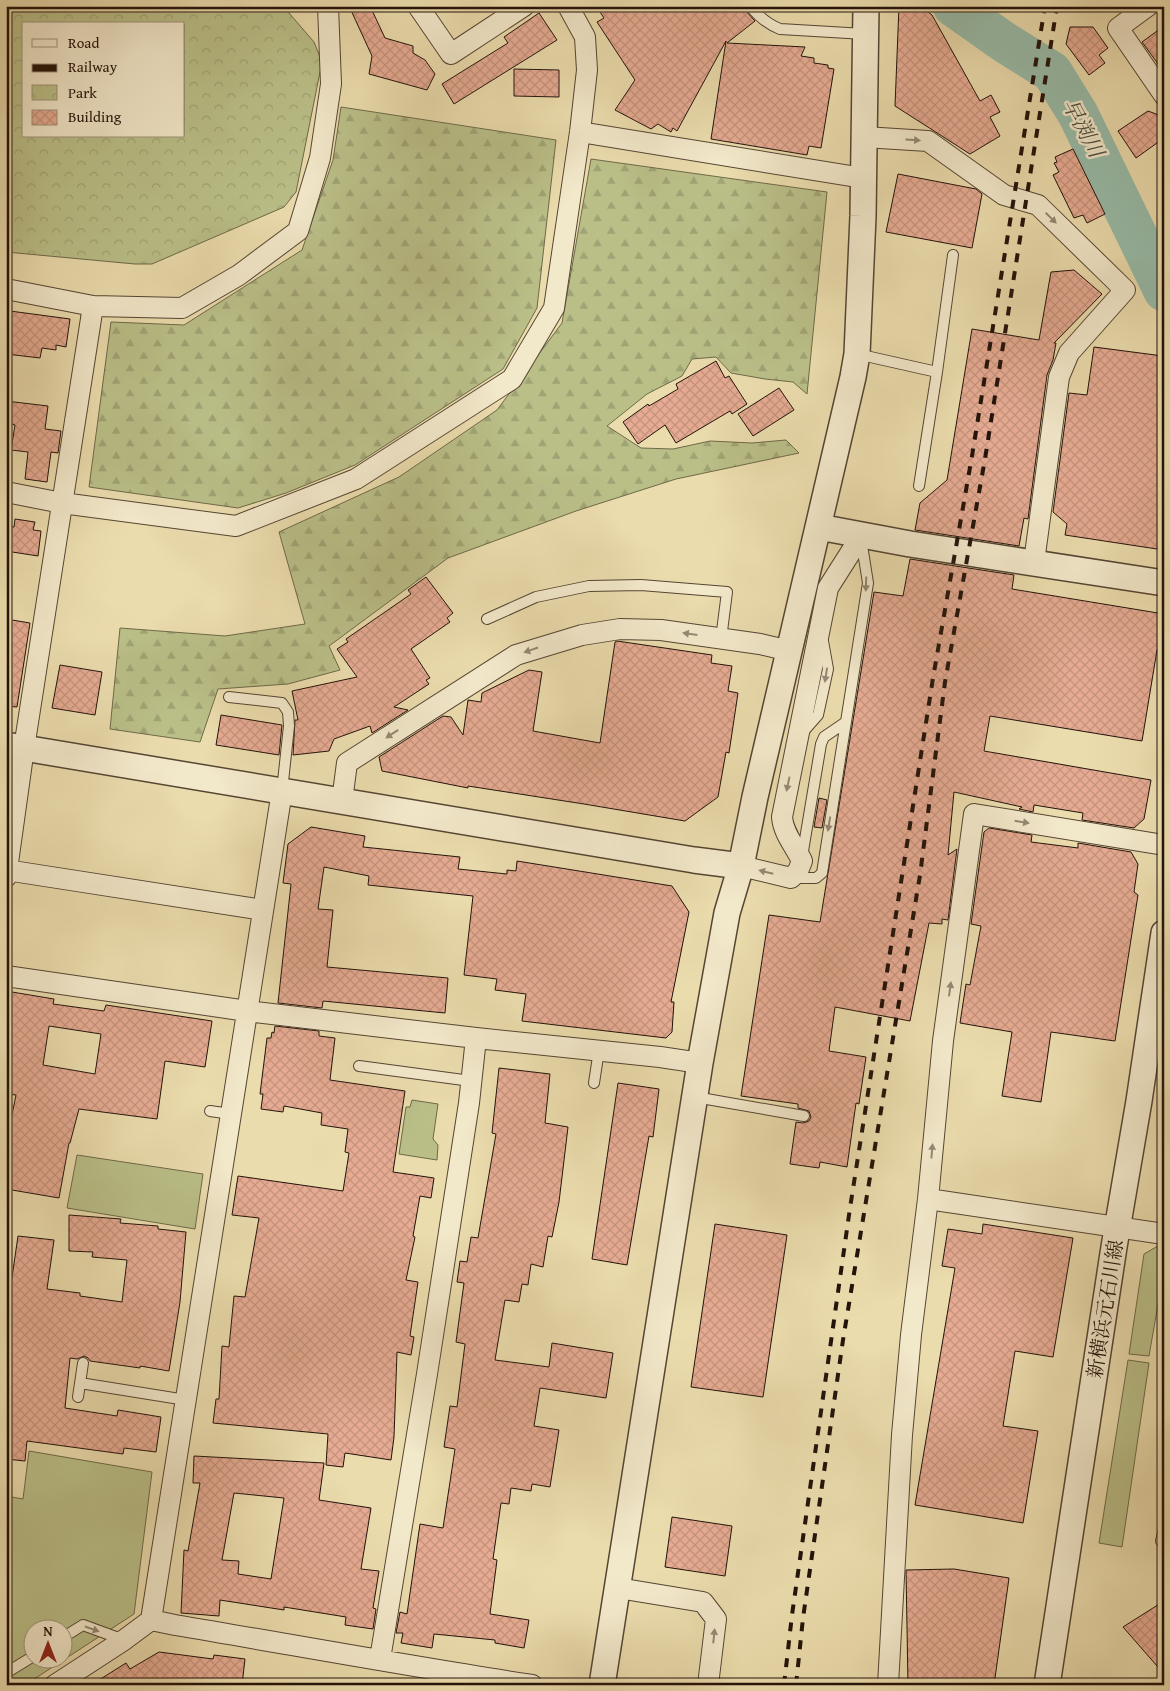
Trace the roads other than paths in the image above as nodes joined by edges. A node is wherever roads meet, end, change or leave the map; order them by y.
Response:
1 (328, 6) edge
2 (418, 6) edge
3 (524, 6) edge
4 (568, 6) edge
5 (750, 6) edge
6 (866, 6) edge
7 (1148, 6) edge
8 (865, 34) junction
9 (1164, 95) edge
10 (580, 132) junction
11 (864, 137) junction
12 (864, 178) junction
13 (952, 255) dead end
14 (6, 289) edge
15 (93, 306) junction
16 (857, 354) junction
17 (937, 372) junction
18 (919, 486) dead end
19 (6, 492) edge
20 (62, 503) junction
21 (819, 527) junction
22 (861, 536) junction
23 (1034, 562) junction
24 (1164, 583) edge
25 (488, 619) dead end
26 (721, 639) junction
27 (790, 651) junction
28 (229, 697) dead end
29 (846, 722) junction
30 (15, 746) edge
31 (282, 791) junction
32 (342, 801) junction
33 (1164, 845) edge
34 (741, 866) junction
35 (796, 869) junction
36 (7, 872) edge
37 (263, 910) junction
38 (1164, 932) edge
39 (6, 976) edge
40 (247, 1011) junction
41 (476, 1038) junction
42 (599, 1050) junction
43 (700, 1063) junction
44 (359, 1066) dead end
45 (471, 1081) junction
46 (594, 1083) dead end
47 (695, 1097) junction
48 (210, 1110) dead end
49 (231, 1114) junction
50 (804, 1116) dead end
51 (928, 1199) junction
52 (1118, 1227) junction
53 (1164, 1234) edge
54 (83, 1363) dead end
55 (80, 1383) junction
56 (78, 1397) dead end
57 (186, 1400) junction
58 (1164, 1529) edge
59 (1161, 1541) dead end
60 (618, 1588) junction
61 (152, 1620) junction
62 (72, 1632) edge
63 (124, 1640) junction
64 (380, 1659) junction
65 (22, 1663) edge
66 (6, 1673) edge
67 (453, 1679) edge
68 (55, 1685) edge
69 (532, 1685) edge
70 (602, 1685) edge
71 (708, 1685) edge
72 (888, 1685) edge
73 (1047, 1685) edge

1 - 15 street
2 - 3 street
4 - 10 street
5 - 8 lane
6 - 8 street
7 - 9 street
8 - 11 street
10 - 12 street
10 - 20 street
11 - 12 street
11 -> 23 street
12 - 16 street
13 - 17 lane
14 - 15 street
15 - 20 street
16 - 17 lane
16 - 21 street
17 - 18 lane
19 - 20 street
20 - 30 street
21 - 22 street
21 - 27 street
22 - 23 street
22 -> 29 lane
22 -> 35 street
23 - 24 street
25 - 26 lane
26 - 27 street
26 -> 32 street
27 - 34 street
28 - 31 lane
29 - 35 lane
29 -> 35 lane
30 - 31 street
30 - 36 street
31 - 32 street
31 - 37 street
32 - 34 street
51 -> 33 street
35 -> 34 street
34 - 43 street
36 - 37 street
37 - 40 street
38 - 52 street, 新横浜元石川線
39 - 40 street
40 - 41 street
40 - 49 street
41 - 42 street
41 - 45 street
42 - 43 street
42 - 46 lane
43 - 47 street
44 - 45 lane
45 - 64 street
47 - 50 lane
47 - 60 street
48 - 49 lane
49 - 57 street
51 - 52 street
51 - 72 street
52 - 53 street
52 - 73 street, 新横浜元石川線
54 - 55 lane
55 - 56 lane
55 - 57 lane
57 - 61 street
58 - 59 lane
60 - 70 street
71 -> 60 street
61 - 63 street
61 - 64 street
62 -> 63 lane
63 - 68 street
64 - 67 street
65 - 66 lane
67 - 69 street

